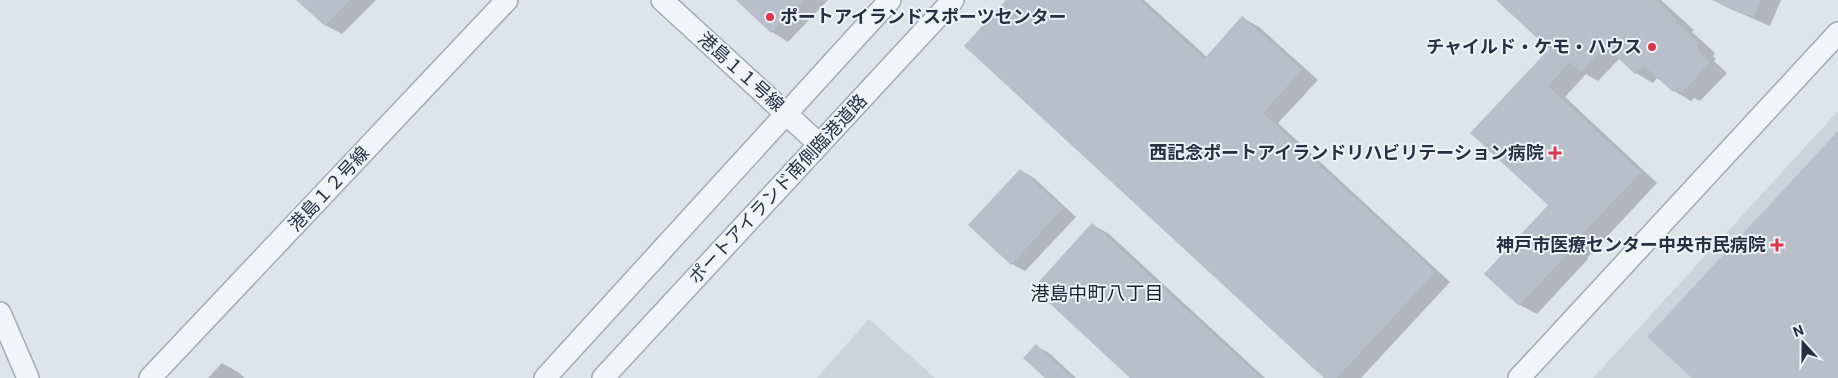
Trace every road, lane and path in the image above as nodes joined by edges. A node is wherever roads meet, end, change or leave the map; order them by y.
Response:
1 (507, 0) edge
2 (662, 0) edge
3 (890, 0) edge
4 (953, 0) edge
5 (1838, 33) edge
6 (787, 114) junction
7 (819, 144) junction
8 (0, 313) edge
9 (28, 378) edge
10 (150, 378) edge
11 (545, 378) edge
12 (603, 378) edge
13 (1519, 378) edge

1 - 10 street, 港島１２号線
2 - 6 street, 港島１１号線
3 - 6 street
4 - 7 street, ポートアイランド南側臨港道路
5 - 13 street
6 - 7 street, 港島１１号線
6 - 11 street
7 - 12 street, ポートアイランド南側臨港道路
8 - 9 street

